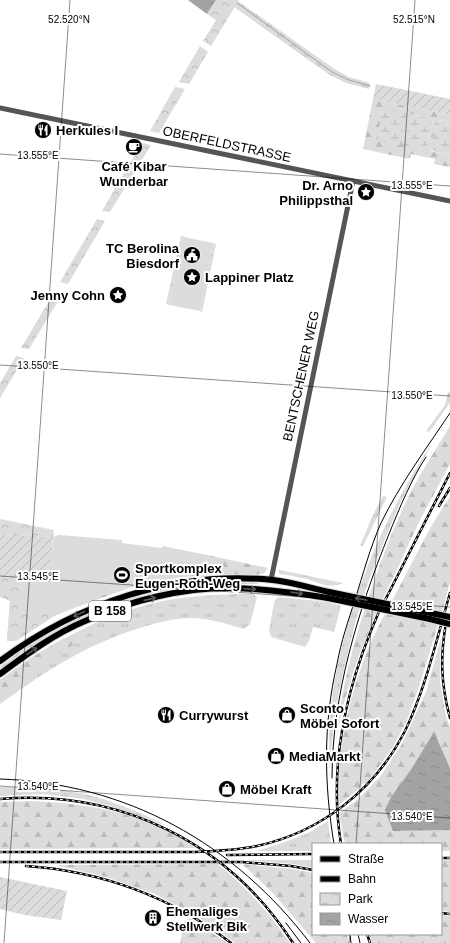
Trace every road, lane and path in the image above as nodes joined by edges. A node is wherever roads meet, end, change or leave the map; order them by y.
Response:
1 (0, 108) edge
2 (353, 181) junction
3 (450, 201) edge
4 (270, 579) junction
5 (268, 590) junction
6 (328, 595) junction
7 (430, 616) junction
8 (450, 617) edge
9 (450, 624) edge
10 (0, 661) edge
11 (0, 674) edge

1 - 2 street, OBERFELDSTRASSE
2 - 3 street, OBERFELDSTRASSE
2 - 4 street, BENTSCHENER WEG
4 - 5 main road
4 - 6 main road, B 158
4 -> 10 main road, B 158
5 -> 6 main road, B 158
11 -> 5 main road, B 158
6 - 7 main road, B 158, bridge
7 - 8 main road, B 158, bridge
7 - 9 main road, B 158, bridge

